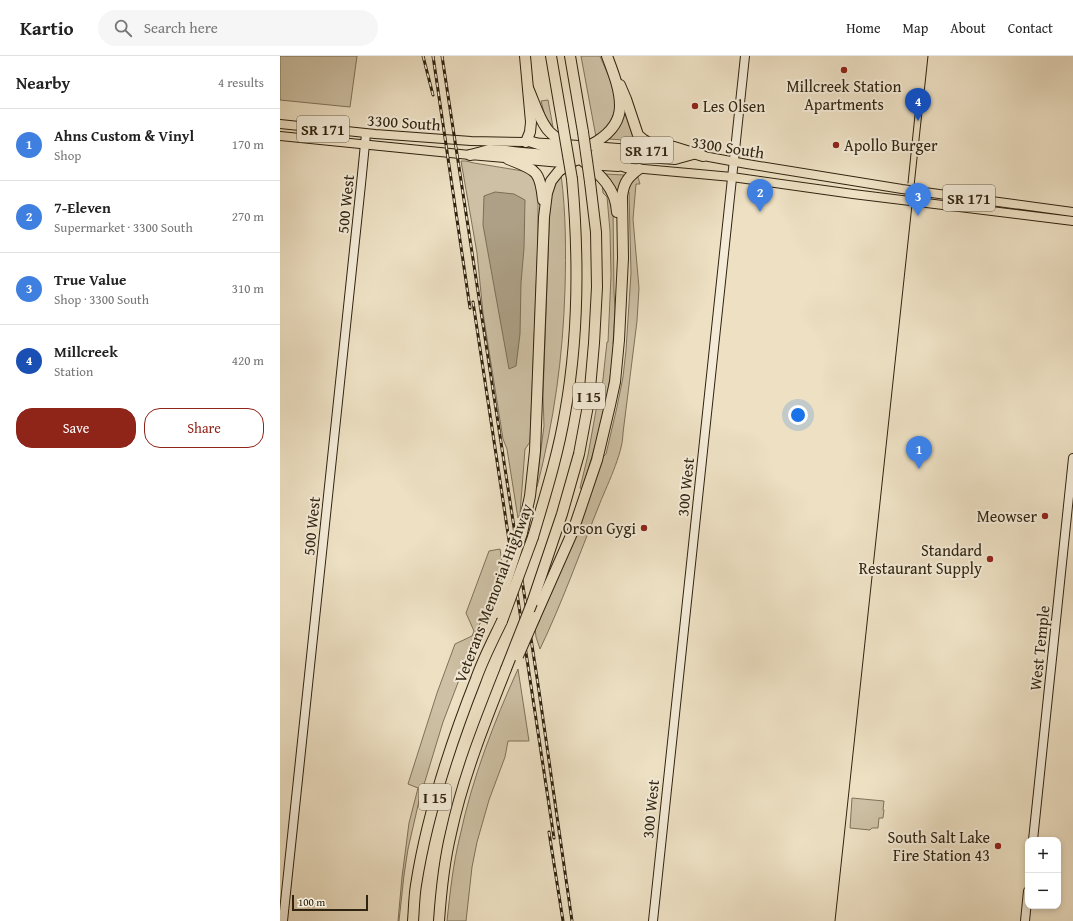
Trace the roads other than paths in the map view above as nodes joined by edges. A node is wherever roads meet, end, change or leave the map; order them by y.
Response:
1 (525, 56) edge
2 (551, 56) edge
3 (570, 56) edge
4 (607, 56) edge
5 (745, 56) edge
6 (528, 88) junction
7 (280, 124) edge
8 (366, 134) junction
9 (280, 136) edge
10 (529, 142) junction
11 (365, 145) junction
12 (590, 145) junction
13 (571, 154) junction
14 (470, 155) junction
15 (698, 155) junction
16 (508, 159) junction
17 (589, 161) junction
18 (734, 161) junction
19 (634, 168) junction
20 (732, 177) junction
21 (866, 183) junction
22 (842, 192) junction
23 (1073, 212) edge
24 (544, 217) junction
25 (1073, 221) edge
26 (621, 302) junction
27 (1073, 458) edge
28 (499, 617) junction
29 (508, 669) junction
30 (1033, 837) edge
31 (1026, 909) edge
32 (283, 921) edge
33 (413, 921) edge
34 (439, 921) edge
35 (653, 921) edge
36 (1025, 921) edge

1 - 6 highway
2 - 28 highway, Veterans Memorial Highway / I 15, bridge
3 - 29 highway, I 15, bridge
4 - 12 highway
4 - 15 highway
5 - 18 street, 300 West
6 - 10 highway
6 - 13 highway
7 - 8 main road, 3300 South / SR 171
8 - 10 main road, 3300 South / SR 171
8 - 11 street, 500 West
9 - 11 main road, 3300 South / SR 171
10 - 13 highway
11 - 14 main road, 3300 South / SR 171
11 - 32 street, 500 West
12 - 13 highway
12 - 13 main road, 3300 South / SR 171
12 - 15 main road, 3300 South / SR 171
13 - 14 highway
13 - 16 main road, 3300 South / SR 171
13 - 17 highway
13 - 17 main road, 3300 South / SR 171
13 - 24 highway
14 - 16 main road, 3300 South / SR 171
15 - 17 highway
15 - 18 main road, 3300 South / SR 171
16 - 24 highway
17 - 19 highway
17 - 26 highway
18 - 20 street, 300 West
18 - 21 main road, 3300 South / SR 171
19 - 20 main road, 3300 South / SR 171
19 - 26 highway
20 - 22 main road, 3300 South / SR 171
20 - 35 street, 300 West
21 - 22 main road
21 - 23 main road, 3300 South / SR 171
22 - 25 main road, 3300 South / SR 171
24 - 28 highway, bridge
26 - 29 highway, bridge
27 - 30 street, West Temple
28 - 33 highway, Veterans Memorial Highway / I 15
29 - 34 highway, I 15
31 - 36 street

